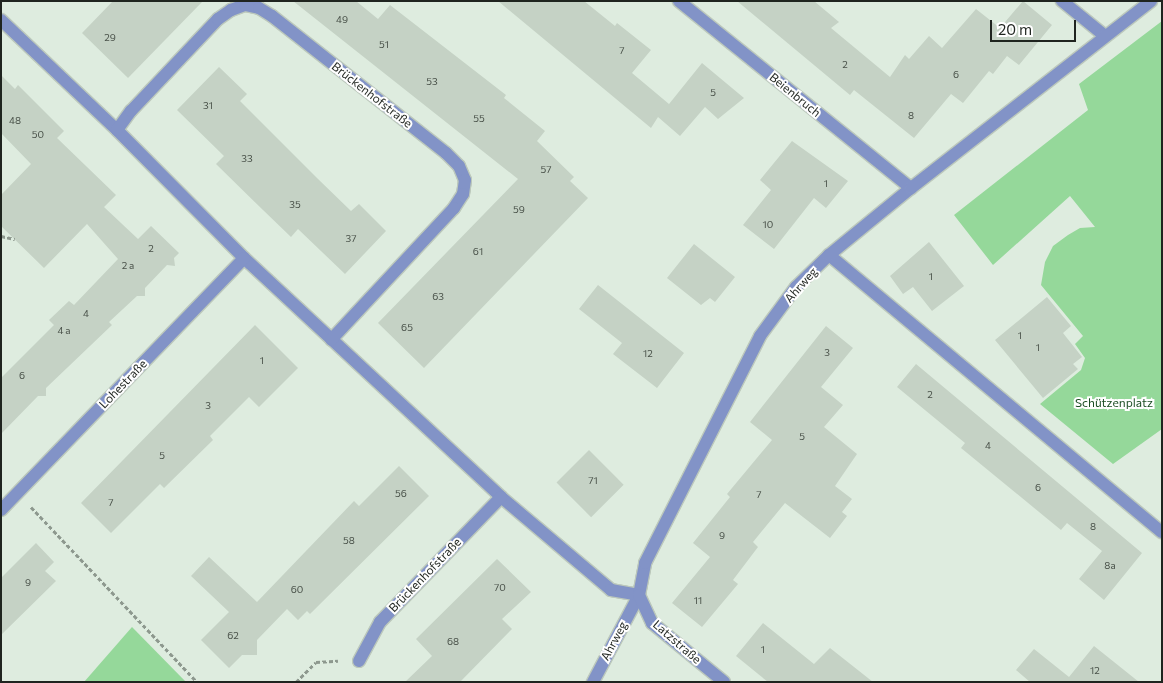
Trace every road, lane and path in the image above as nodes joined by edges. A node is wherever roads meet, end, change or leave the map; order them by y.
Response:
1 (679, 1) edge
2 (1062, 1) edge
3 (1151, 1) edge
4 (1, 20) edge
5 (1105, 36) junction
6 (117, 130) junction
7 (911, 188) junction
8 (1, 236) edge
9 (15, 239) dead end
10 (829, 255) junction
11 (244, 258) junction
12 (331, 340) junction
13 (18, 494) junction
14 (501, 497) junction
15 (1, 510) edge
16 (1162, 532) edge
17 (639, 595) junction
18 (359, 661) joint
19 (197, 682) edge
20 (296, 682) edge
21 (593, 682) edge
22 (724, 682) edge

1 - 7 street, Beienbruch
2 - 5 street
3 - 5 street, Ahrweg
4 - 6 street
5 - 7 street, Ahrweg
6 - 11 street
6 - 12 street, Brückenhofstraße
7 - 10 street, Ahrweg
8 - 9 path
10 - 16 street
10 - 17 street, Ahrweg
11 - 12 street
11 - 13 street, Lohestraße
12 - 14 street
13 - 15 street, Lohestraße
13 - 19 path
14 - 17 street
14 - 18 street, Brückenhofstraße
17 - 21 street, Ahrweg
17 - 22 street, Latzstraße
18 - 20 path

